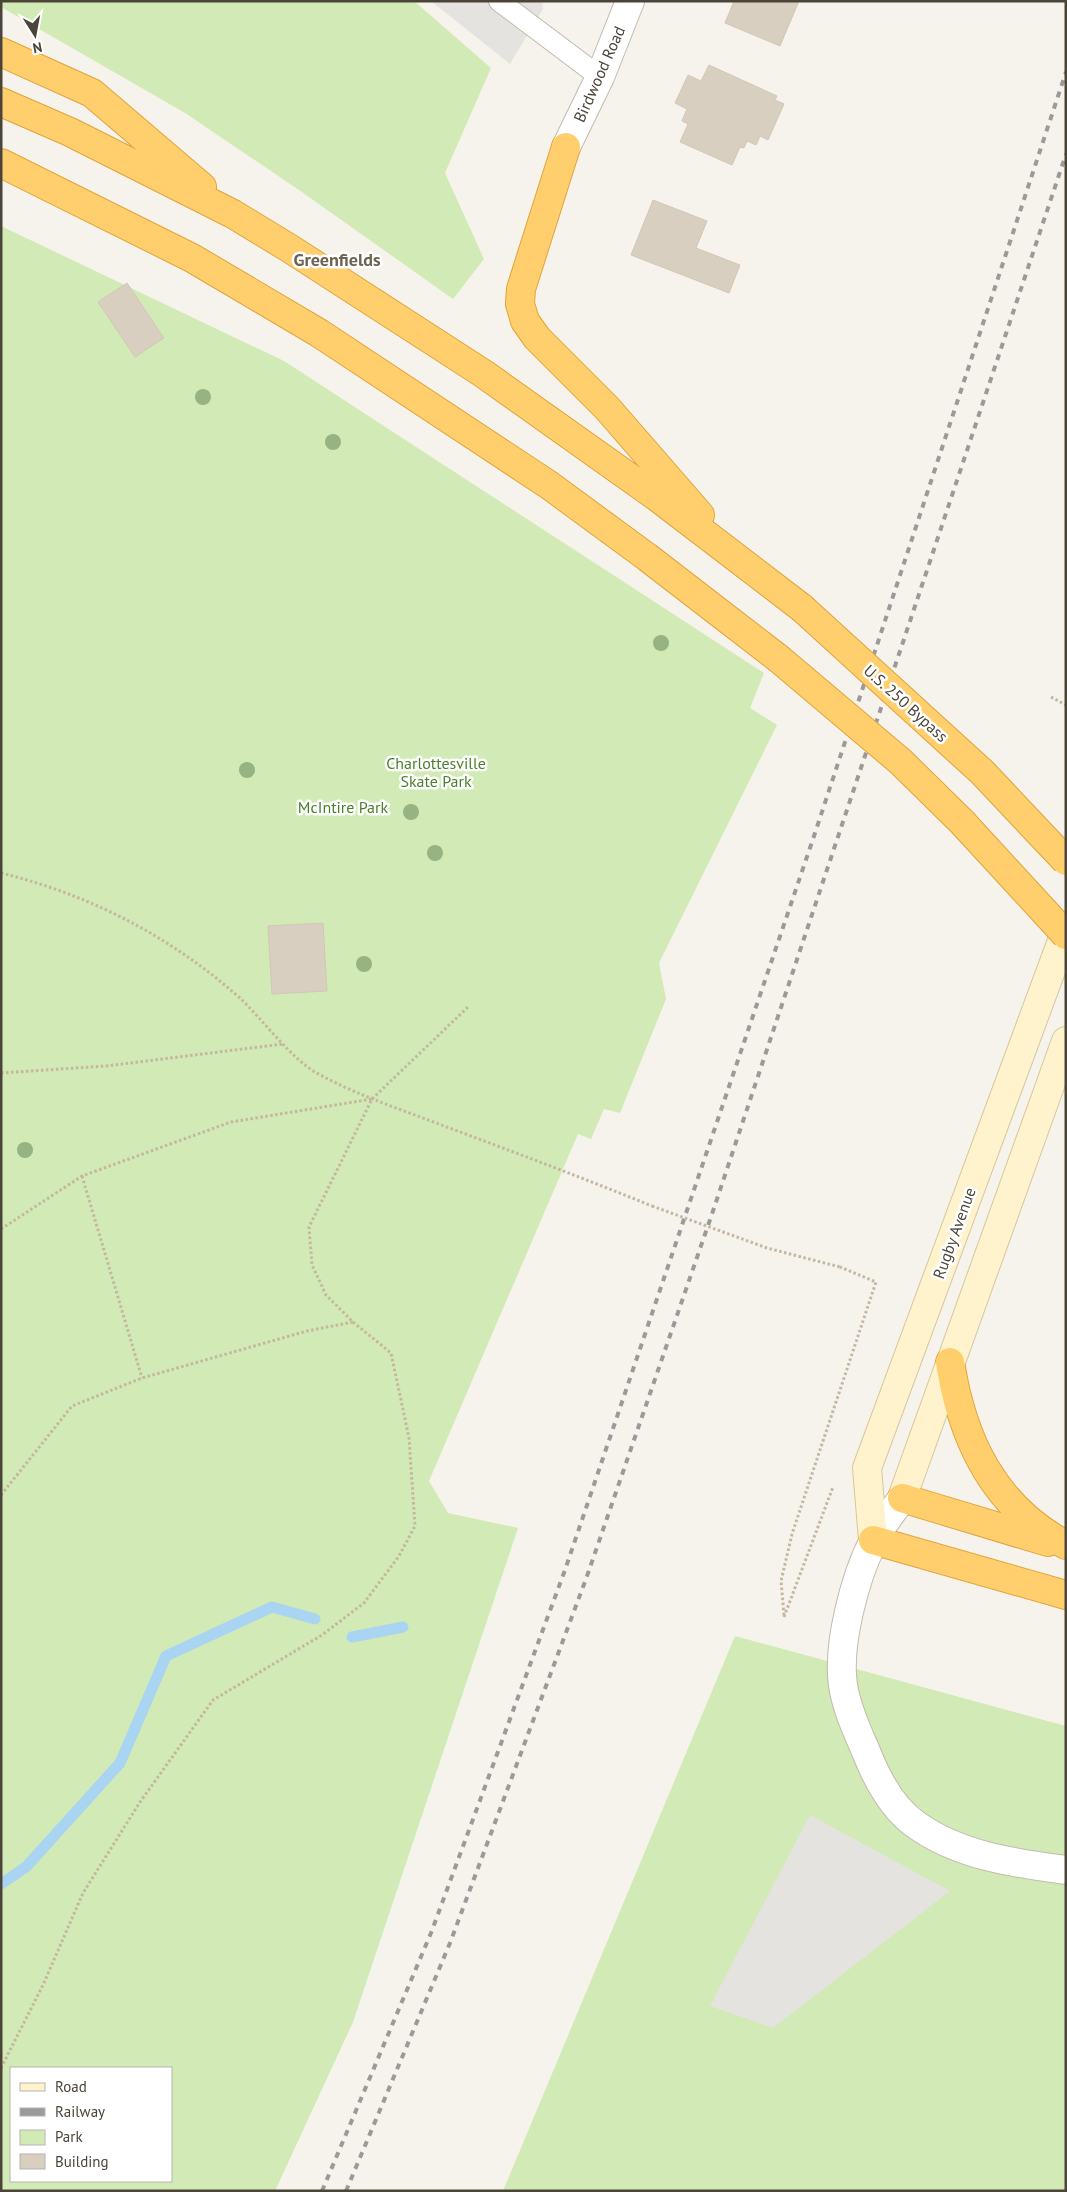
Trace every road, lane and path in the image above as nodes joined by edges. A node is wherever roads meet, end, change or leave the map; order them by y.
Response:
1 (499, 1) edge
2 (630, 1) edge
3 (1, 52) edge
4 (600, 77) junction
5 (1, 102) edge
6 (566, 147) joint
7 (1, 163) edge
8 (233, 214) junction
9 (729, 551) junction
10 (1051, 697) dead end
11 (1066, 705) edge
12 (1066, 861) edge
13 (1, 873) edge
14 (1066, 930) edge
15 (1066, 936) edge
16 (468, 1007) dead end
17 (1066, 1041) edge
18 (284, 1044) junction
19 (1, 1073) edge
20 (372, 1099) junction
21 (82, 1176) junction
22 (1, 1229) edge
23 (353, 1322) junction
24 (950, 1362) junction
25 (142, 1378) junction
26 (1, 1494) edge
27 (902, 1498) junction
28 (873, 1540) junction
29 (1066, 1546) edge
30 (1066, 1595) edge
31 (784, 1617) dead end
32 (1066, 1870) edge
33 (1, 2068) edge

1 - 4 lane
2 - 4 street, Birdwood Road
3 - 8 highway
4 - 6 street, Birdwood Road
5 - 8 highway
6 - 9 highway
7 - 15 highway, bridge
8 - 9 highway
9 - 12 highway, U.S. 250 Bypass, bridge
10 - 11 path
13 - 18 path
14 - 28 street, Rugby Avenue
16 - 20 path
17 - 24 street
18 - 19 path
18 - 20 path
20 - 21 path
20 - 23 path
20 - 31 path, bridge
21 - 22 path
21 - 25 path
23 - 25 path
23 - 33 path
24 - 27 street
24 - 29 highway
25 - 26 path
27 - 28 street
27 - 29 highway
28 - 30 highway
28 - 32 street

